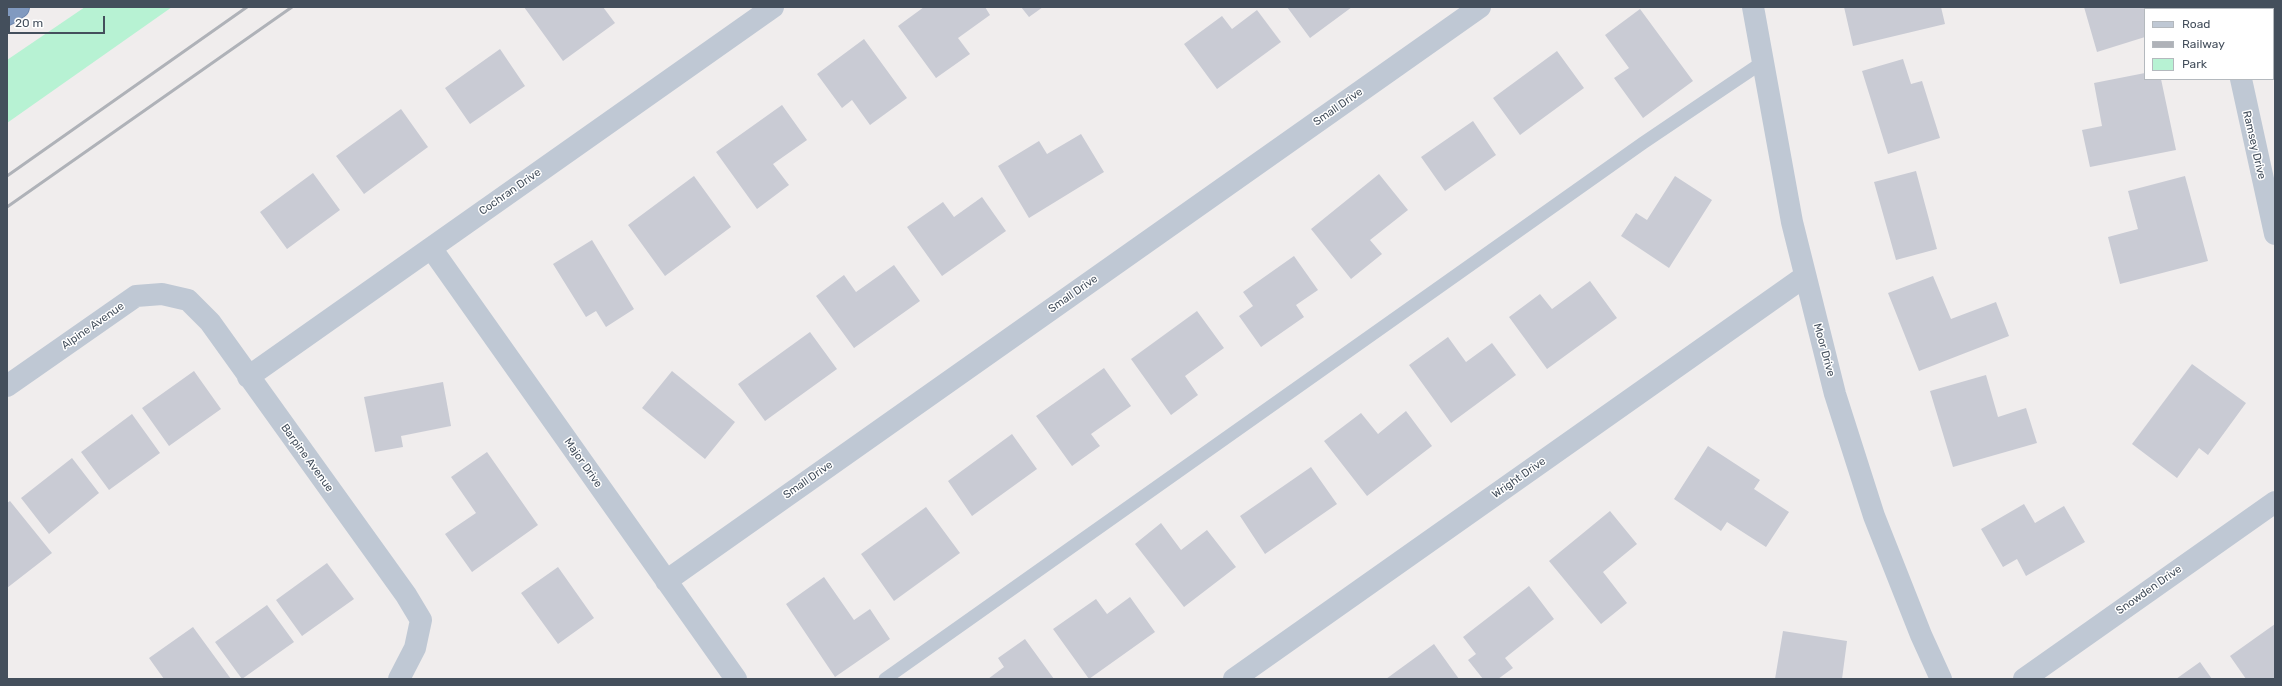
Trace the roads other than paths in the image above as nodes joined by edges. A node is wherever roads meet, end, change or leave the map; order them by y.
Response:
1 (18, 7) edge
2 (773, 7) edge
3 (1480, 7) edge
4 (1753, 7) edge
5 (7, 14) edge
6 (1763, 62) junction
7 (2241, 80) edge
8 (2275, 234) edge
9 (431, 248) junction
10 (1804, 277) junction
11 (188, 300) joint
12 (248, 377) junction
13 (7, 386) edge
14 (2275, 502) edge
15 (666, 580) junction
16 (399, 679) edge
17 (736, 679) edge
18 (885, 679) edge
19 (1234, 679) edge
20 (1941, 679) edge
21 (2024, 679) edge

1 - 5 highway
2 - 9 street, Cochran Drive
3 - 15 street, Small Drive
4 - 6 street, Moor Drive
6 - 10 street, Moor Drive
6 - 18 lane
7 - 8 street, Ramsey Drive
9 - 12 street, Cochran Drive
9 - 15 street, Major Drive
10 - 19 street, Wright Drive
10 - 20 street, Moor Drive
11 - 12 street, Barpine Avenue
11 - 13 street, Alpine Avenue
12 - 16 street, Barpine Avenue
14 - 21 street, Snowden Drive
15 - 17 street, Major Drive

